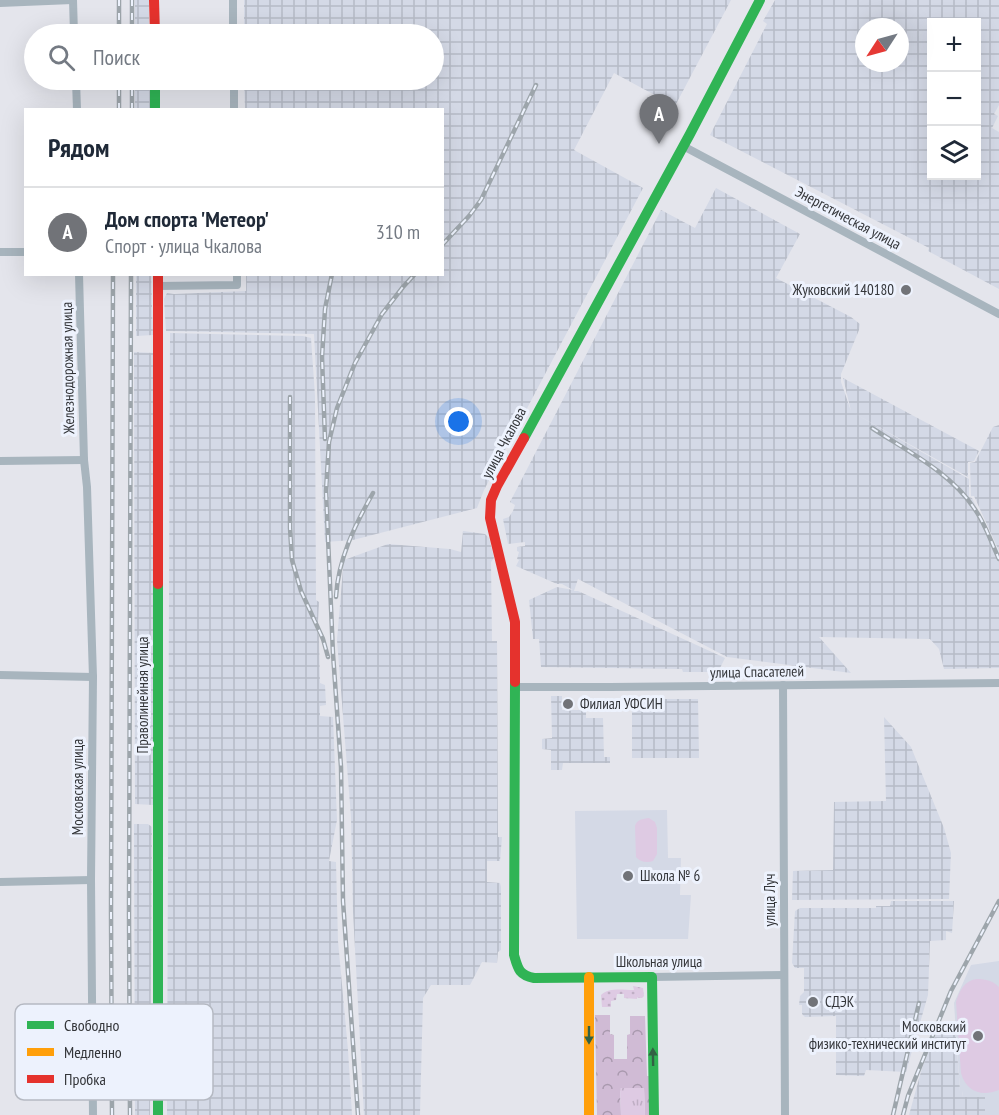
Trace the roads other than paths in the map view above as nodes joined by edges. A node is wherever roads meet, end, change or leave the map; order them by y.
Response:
1 (72, 0) edge
2 (154, 0) edge
3 (233, 0) edge
4 (760, 0) edge
5 (0, 3) edge
6 (73, 24) edge
7 (155, 24) edge
8 (233, 24) edge
9 (76, 90) edge
10 (155, 90) edge
11 (234, 90) edge
12 (77, 108) edge
13 (155, 108) edge
14 (234, 108) edge
15 (683, 146) junction
16 (0, 252) edge
17 (24, 252) edge
18 (80, 276) edge
19 (158, 276) edge
20 (237, 276) edge
21 (158, 286) junction
22 (999, 314) edge
23 (84, 460) junction
24 (0, 461) edge
25 (0, 675) edge
26 (93, 676) junction
27 (999, 683) edge
28 (783, 686) junction
29 (516, 687) junction
30 (91, 880) junction
31 (0, 882) edge
32 (784, 975) junction
33 (589, 977) junction
34 (652, 977) junction
35 (534, 978) joint
36 (92, 1004) edge
37 (158, 1004) edge
38 (93, 1100) edge
39 (93, 1115) edge
40 (589, 1115) edge
41 (654, 1115) edge
42 (785, 1115) edge

1 - 5 street
1 - 6 street
2 - 7 street
3 - 8 street
4 - 15 street, улица Чкалова
9 - 12 street
10 - 13 street
11 - 14 street
15 - 22 street, Энергетическая улица
15 - 29 street, улица Чкалова
16 - 17 street
18 - 23 street, Железнодорожная улица
19 - 21 street, Праволинейная улица
20 - 21 street
21 - 37 street, Праволинейная улица
23 - 24 street
23 - 26 street, Московская улица
25 - 26 street
26 - 30 street, Московская улица
27 - 28 street, улица Спасателей
28 - 29 street, улица Спасателей
28 - 32 street, улица Луч
29 - 35 street, улица Чкалова
30 - 31 street
30 - 36 street, Московская улица
32 - 34 street, Школьная улица
32 - 42 street, улица Луч
33 - 34 street, Школьная улица
33 - 35 street, Школьная улица
33 -> 40 street
41 -> 34 street
38 - 39 street, Московская улица

